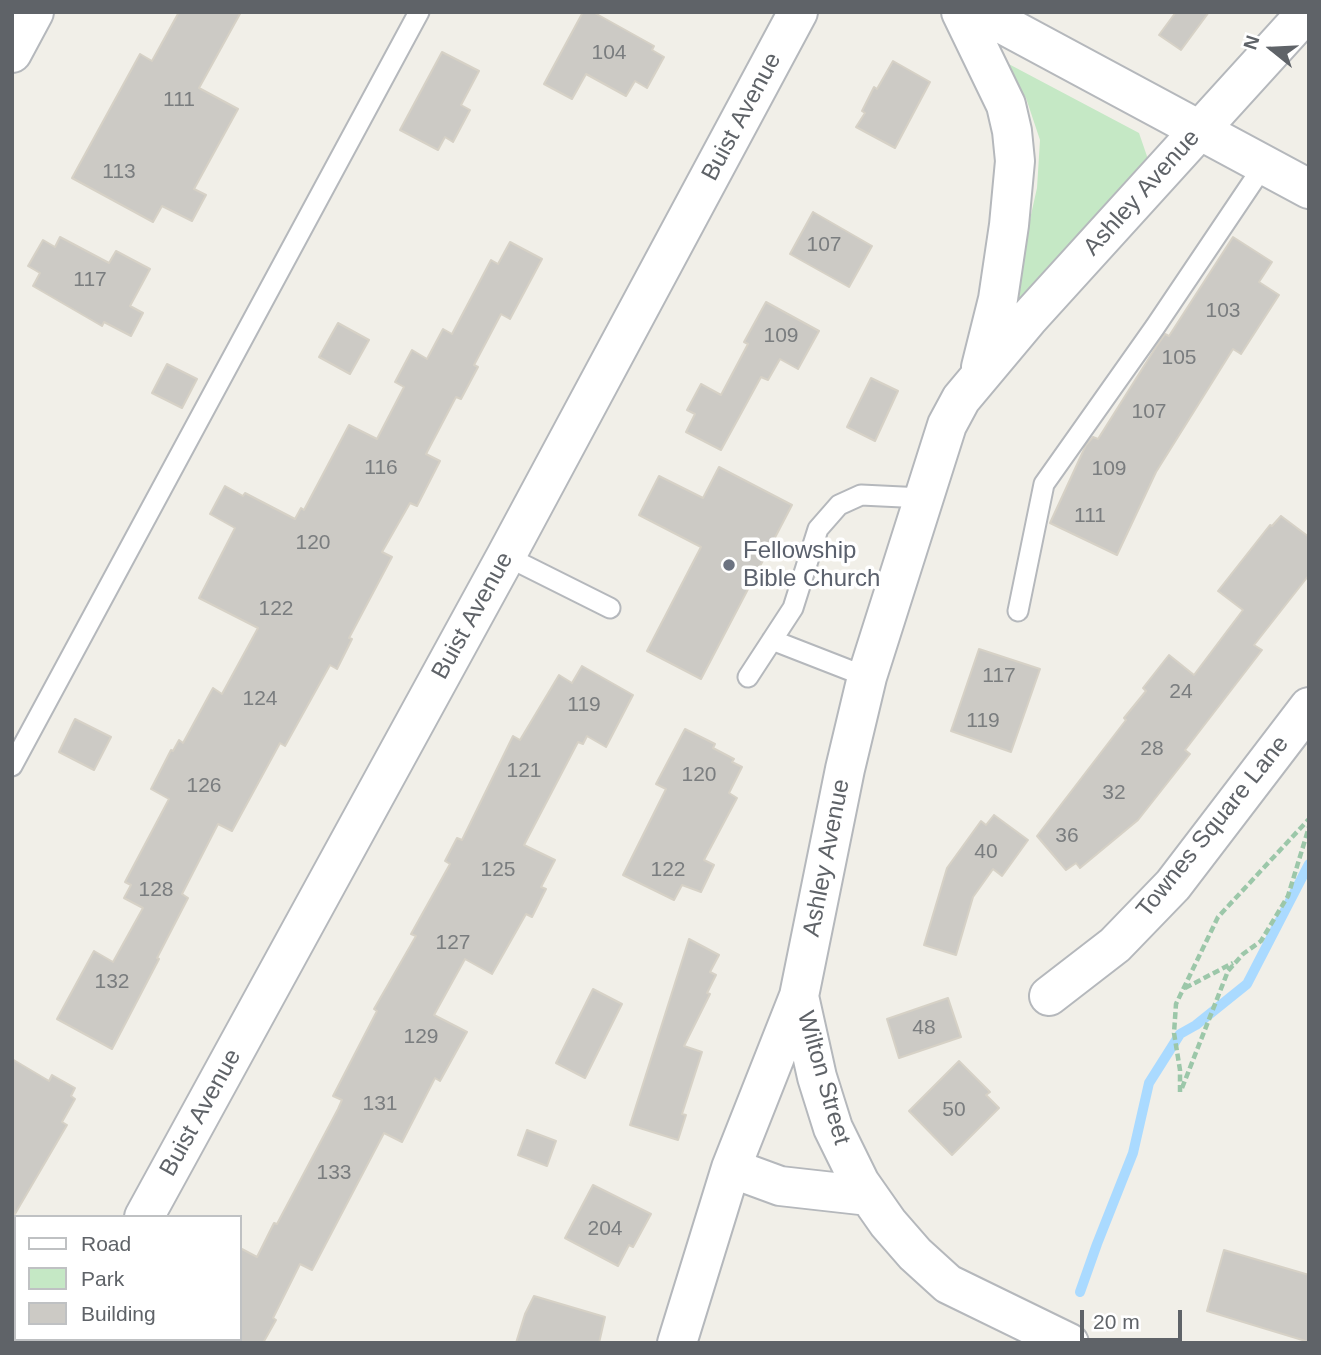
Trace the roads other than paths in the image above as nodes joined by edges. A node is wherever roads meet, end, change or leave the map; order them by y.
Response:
1 (34, 12) edge
2 (419, 12) edge
3 (798, 12) edge
4 (961, 12) edge
5 (979, 12) edge
6 (1307, 12) edge
7 (12, 53) edge
8 (1198, 130) junction
9 (1264, 165) junction
10 (1309, 189) edge
11 (979, 375) junction
12 (923, 498) junction
13 (506, 556) junction
14 (610, 608) dead end
15 (1018, 611) dead end
16 (772, 640) junction
17 (748, 677) dead end
18 (867, 677) junction
19 (1309, 707) edge
20 (12, 766) edge
21 (799, 996) junction
22 (1049, 996) dead end
23 (731, 1168) junction
24 (869, 1196) junction
25 (145, 1215) edge
26 (1009, 1329) edge
27 (677, 1343) edge
28 (1069, 1343) edge

1 - 7 street
2 - 20 lane
3 - 13 street, Buist Avenue
4 - 11 street, Ashley Avenue
5 - 8 street
6 - 8 street, Ashley Avenue
8 - 9 street
8 - 11 street, Ashley Avenue
9 - 10 street
9 - 15 lane
11 - 12 street, Ashley Avenue
12 - 16 lane
12 - 18 street, Ashley Avenue
13 - 14 lane
13 - 25 street, Buist Avenue
16 - 17 lane
16 - 18 lane
18 - 21 street, Ashley Avenue
19 - 22 street, Townes Square Lane
21 - 23 street, Ashley Avenue
21 - 24 street, Wilton Street
23 - 24 street
23 - 27 street, Ashley Avenue
24 - 26 street, Wilton Street
26 - 28 street, Wilton Street

